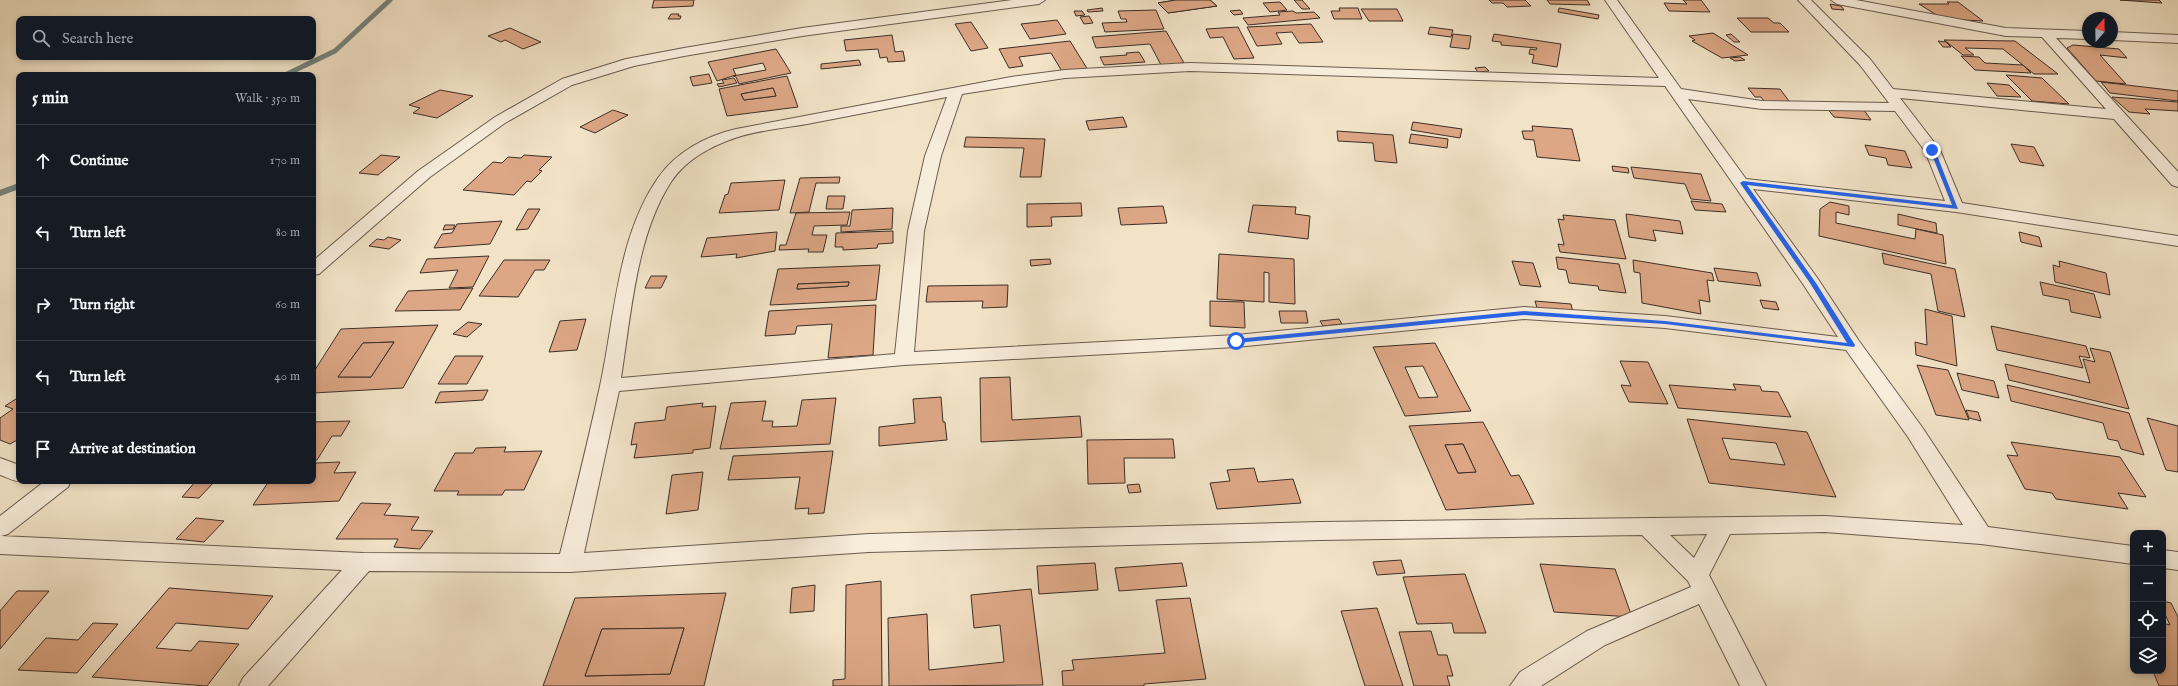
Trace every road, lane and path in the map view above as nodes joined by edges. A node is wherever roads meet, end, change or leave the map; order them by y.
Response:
1 (1039, 0) edge
2 (1612, 0) edge
3 (1804, 0) edge
4 (1837, 0) edge
5 (2046, 34) junction
6 (2082, 35) edge
7 (2118, 36) edge
8 (2178, 39) edge
9 (1673, 87) junction
10 (956, 92) junction
11 (1888, 93) junction
12 (1899, 107) junction
13 (2118, 115) junction
14 (2178, 182) edge
15 (1743, 183) junction
16 (1956, 207) junction
17 (2178, 241) edge
18 (316, 267) edge
19 (1852, 345) junction
20 (904, 359) junction
21 (610, 385) junction
22 (0, 466) edge
23 (16, 473) edge
24 (49, 484) edge
25 (1724, 526) junction
26 (1648, 527) junction
27 (0, 528) edge
28 (1981, 536) junction
29 (0, 546) edge
30 (2130, 555) edge
31 (2166, 559) edge
32 (2178, 561) edge
33 (363, 562) junction
34 (570, 563) junction
35 (1701, 583) junction
36 (252, 686) edge
37 (1523, 686) edge
38 (1752, 686) edge

1 - 18 street
2 - 9 street
3 - 11 street
4 - 5 street
5 - 6 street
5 - 13 street
7 - 8 street
9 - 10 street
9 - 12 street
9 - 15 street
10 - 20 street
10 - 21 street
11 - 12 street
11 - 13 street
12 - 16 street
13 - 14 street
15 - 16 street
15 - 19 street
16 - 17 street
19 - 20 street
19 - 28 street
20 - 21 street
21 - 34 street
22 - 23 street
24 - 27 street
25 - 26 street
25 - 28 street
25 - 35 street
26 - 34 street
26 - 35 street
28 - 30 street
29 - 33 street
31 - 32 street
33 - 34 street
33 - 36 street
35 - 37 street
35 - 38 street

